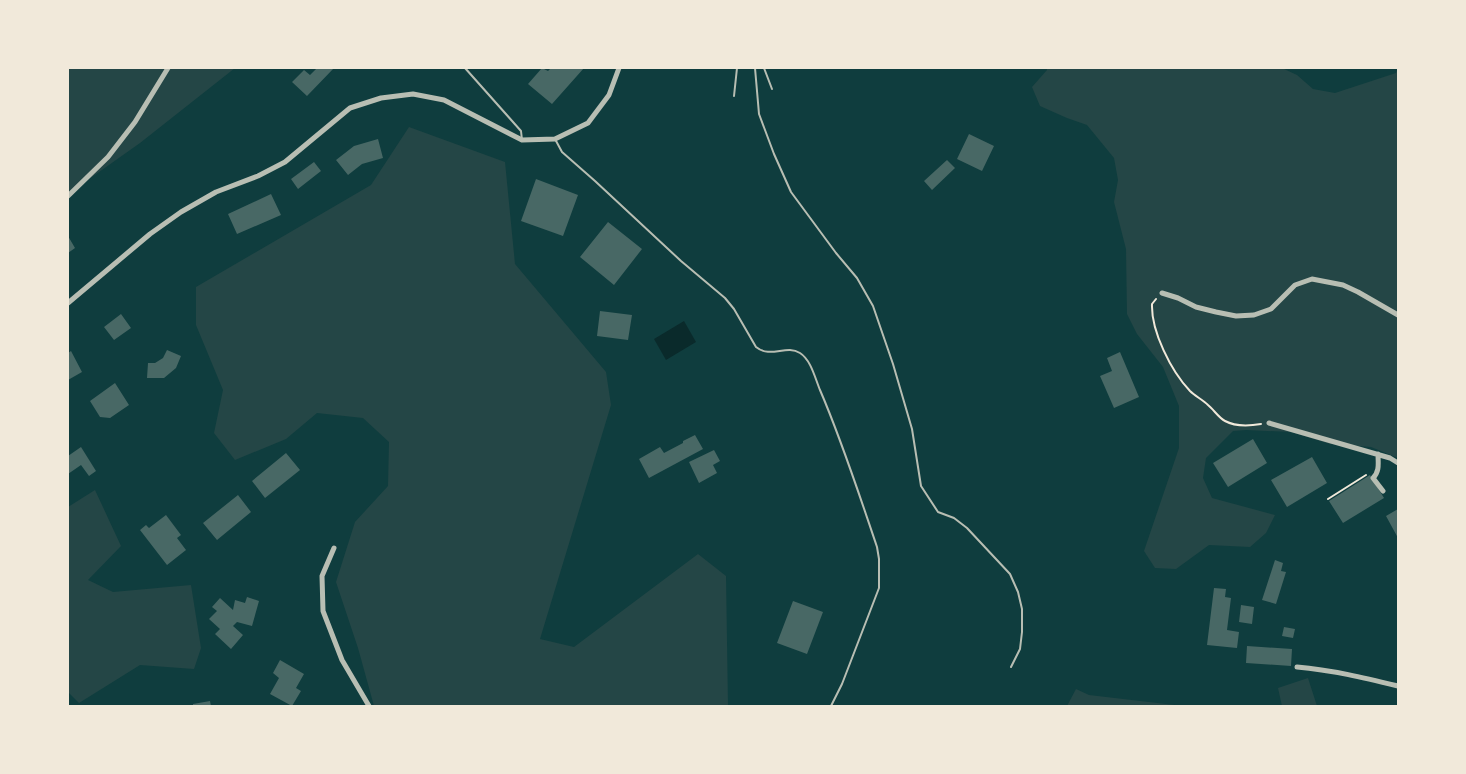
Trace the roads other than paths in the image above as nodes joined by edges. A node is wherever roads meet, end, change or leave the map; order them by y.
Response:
1 (168, 68) edge
2 (465, 68) edge
3 (619, 68) edge
4 (737, 68) edge
5 (755, 68) edge
6 (764, 68) edge
7 (772, 88) dead end
8 (734, 96) dead end
9 (555, 139) junction
10 (522, 140) junction
11 (68, 196) edge
12 (1162, 293) road end
13 (68, 303) edge
14 (1398, 315) edge
15 (1269, 423) road end
16 (1378, 454) junction
17 (1398, 463) edge
18 (1383, 491) dead end
19 (334, 548) dead end
20 (1011, 667) dead end
21 (1297, 667) dead end
22 (1398, 686) edge
23 (369, 706) edge
24 (831, 706) edge

1 - 11 street
2 - 10 lane
3 - 9 street
4 - 8 lane
5 - 20 lane
6 - 7 lane
9 - 10 street
9 - 24 lane
10 - 13 street
12 - 14 street
15 - 16 street
16 - 17 street
16 - 18 street
19 - 23 street
21 - 22 street

